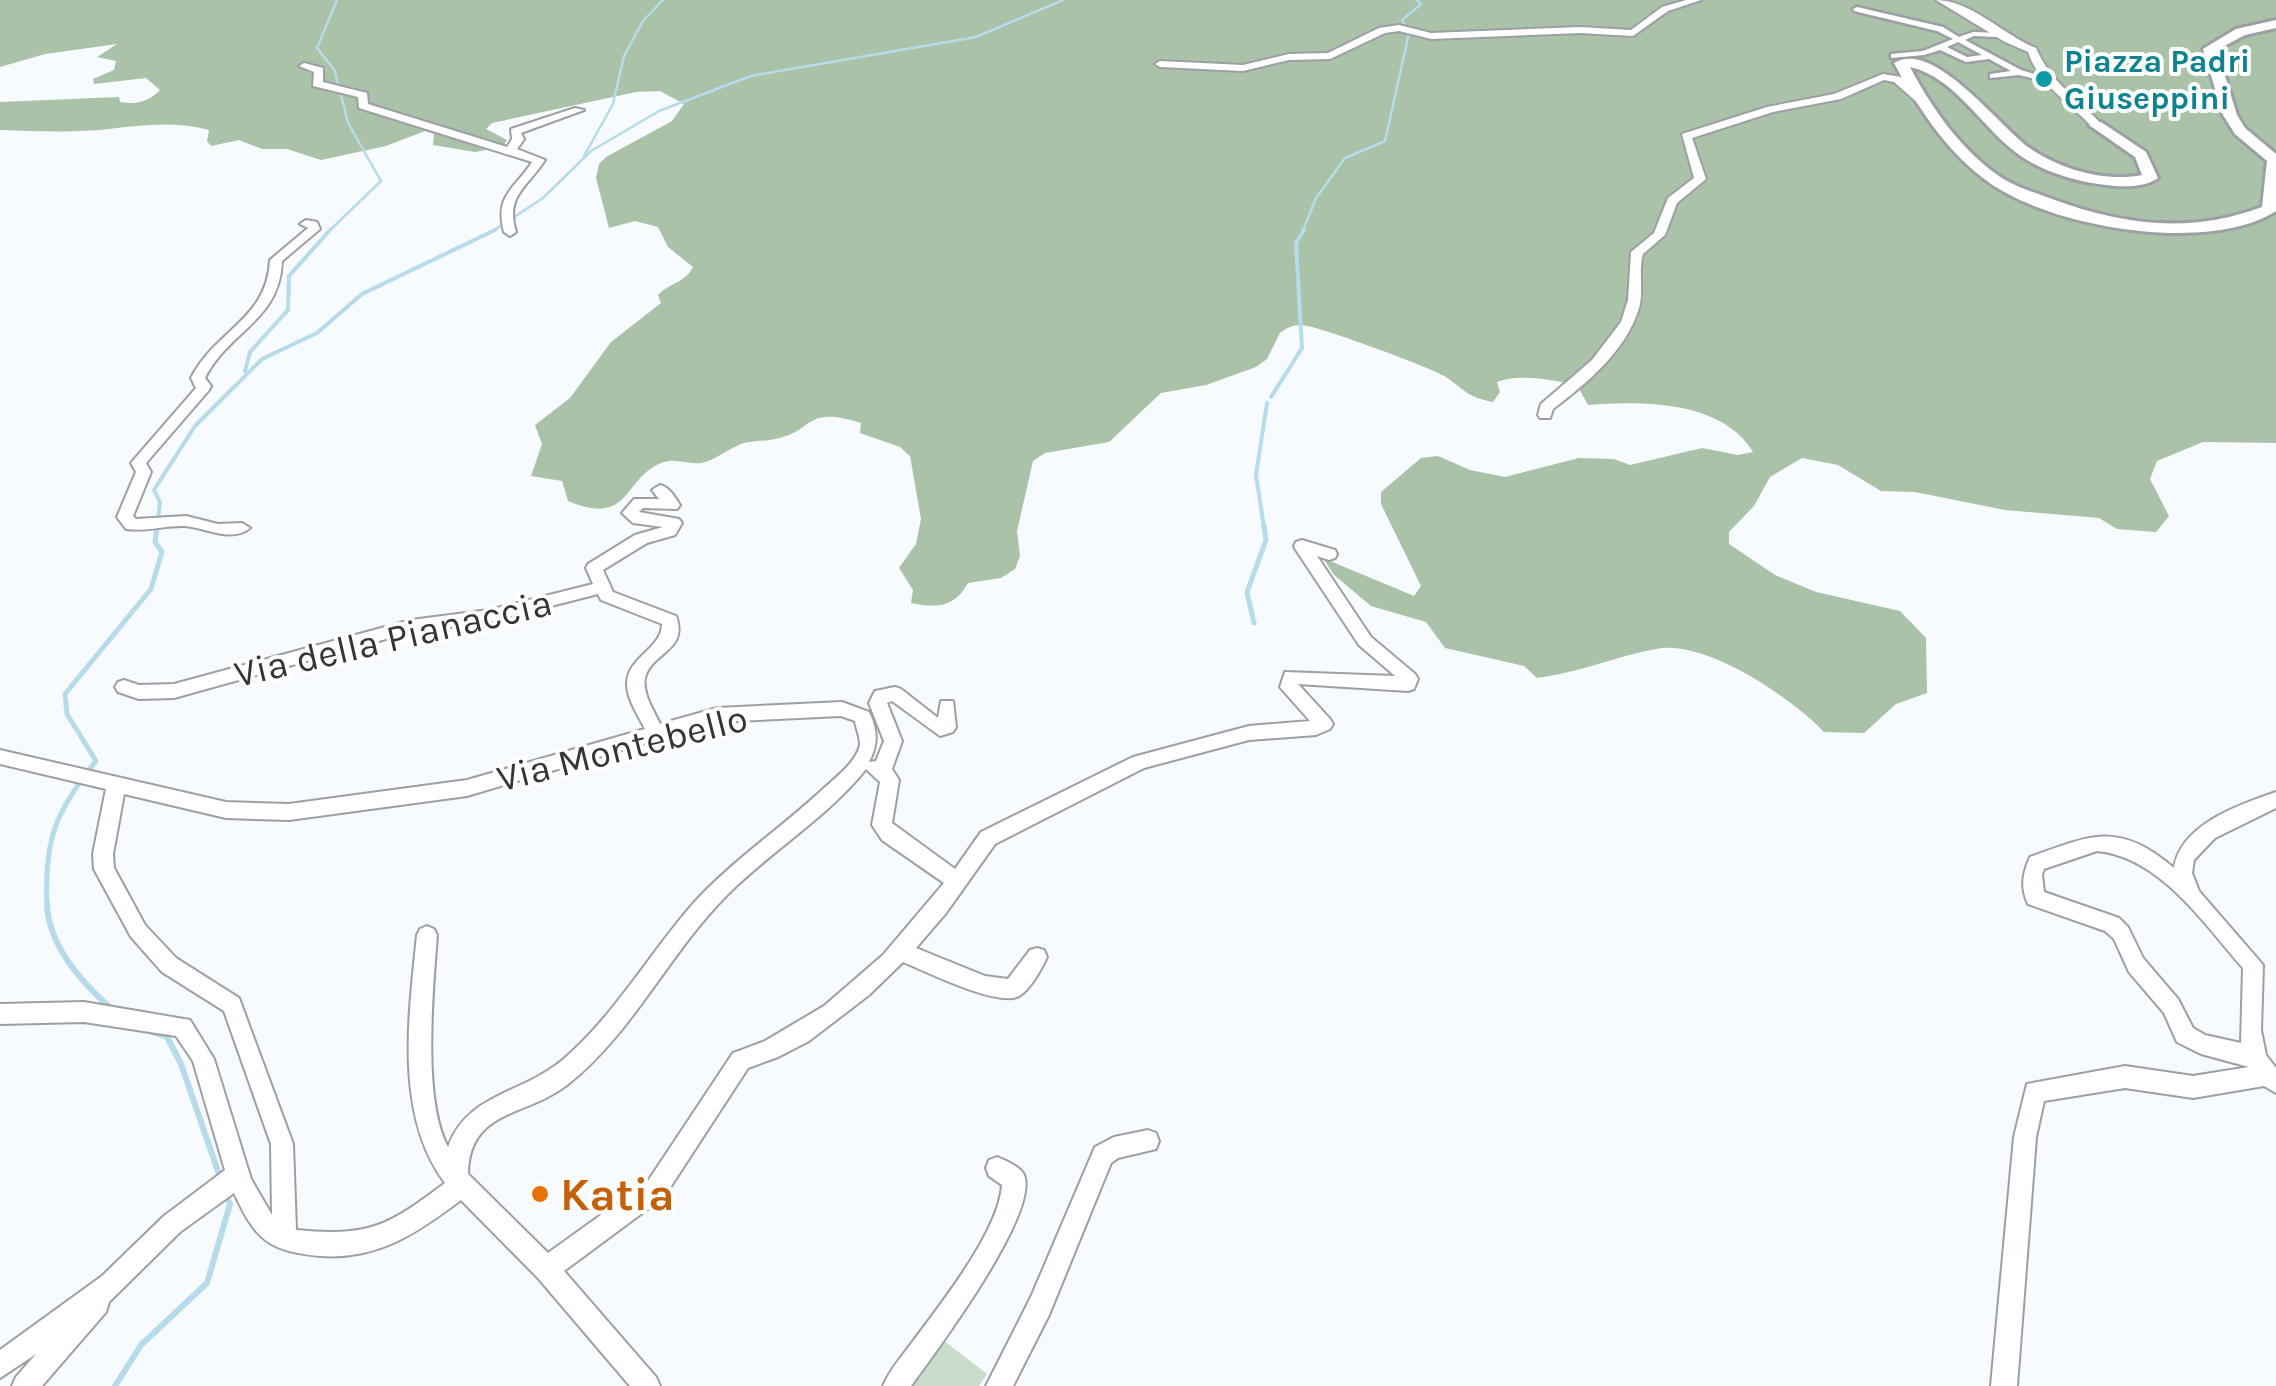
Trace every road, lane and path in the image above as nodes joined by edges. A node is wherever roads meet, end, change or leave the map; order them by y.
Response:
1 (1696, 0) edge
2 (1941, 0) edge
3 (1857, 8) dead end
4 (2276, 24) edge
5 (1999, 34) junction
6 (1959, 39) junction
7 (1941, 47) junction
8 (1894, 56) dead end
9 (1990, 57) junction
10 (1160, 64) dead end
11 (304, 66) dead end
12 (2026, 75) junction
13 (1993, 76) dead end
14 (2052, 81) junction
15 (1927, 104) junction
16 (579, 110) dead end
17 (2096, 126) joint
18 (510, 150) junction
19 (306, 224) dead end
20 (508, 226) dead end
21 (1545, 415) dead end
22 (660, 490) dead end
23 (242, 528) dead end
24 (1330, 554) dead end
25 (603, 587) junction
26 (124, 687) dead end
27 (947, 706) dead end
28 (655, 732) junction
29 (0, 757) edge
30 (859, 765) junction
31 (882, 770) junction
32 (106, 782) junction
33 (2276, 800) edge
34 (958, 881) junction
35 (2200, 907) junction
36 (427, 935) dead end
37 (900, 952) junction
38 (1037, 956) dead end
39 (0, 1014) edge
40 (2264, 1071) edge
41 (1148, 1141) dead end
42 (997, 1168) dead end
43 (459, 1182) junction
44 (225, 1184) junction
45 (285, 1240) junction
46 (547, 1269) junction
47 (111, 1285) junction
48 (0, 1364) edge
49 (26, 1386) edge
50 (647, 1386) edge
51 (896, 1386) edge
52 (999, 1386) edge
53 (2004, 1386) edge

1 - 10 street
2 - 5 street
3 - 6 street
4 - 15 street
5 - 6 street
5 - 14 street
6 - 7 street
6 - 9 street
7 - 8 street
7 - 9 street
9 - 12 street
11 - 18 street
12 - 13 street
12 - 14 street
14 - 17 street
15 - 17 street
15 - 21 street
16 - 18 street
18 - 20 street
19 - 23 street
22 - 25 street
24 - 34 street
25 - 26 street, Via della Pianaccia
25 - 28 street
27 - 31 street
28 - 30 street, Via Montebello
28 - 32 street, Via Montebello
29 - 32 street, Via Montebello
30 - 31 street
30 - 43 street
31 - 34 street
32 - 45 street
33 - 35 street
34 - 37 street
35 - 40 street
35 - 40 street
36 - 43 street
37 - 38 street
37 - 46 street
39 - 44 street
40 - 53 street
41 - 52 street
42 - 51 street
43 - 45 street
43 - 46 street
44 - 45 street
44 - 47 street
46 - 50 street
47 - 48 street
47 - 49 street

